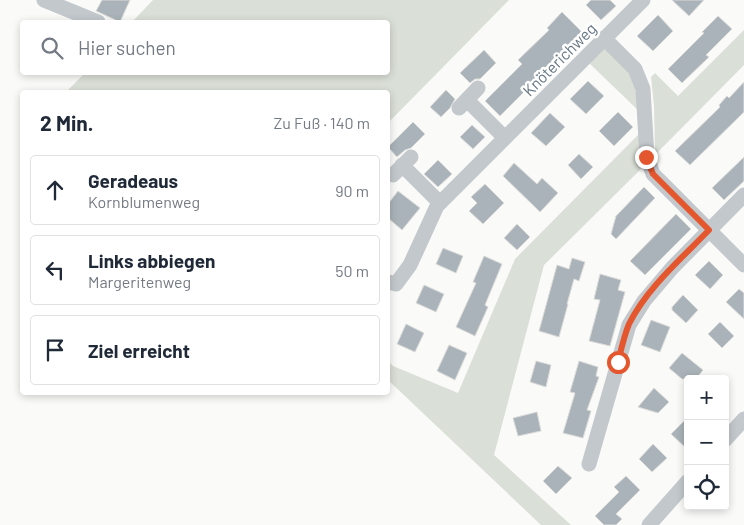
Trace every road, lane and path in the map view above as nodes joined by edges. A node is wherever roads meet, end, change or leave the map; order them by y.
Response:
1 (44, 0) edge
2 (639, 1) edge
3 (93, 20) edge
4 (604, 38) junction
5 (478, 88) dead end
6 (505, 138) junction
7 (402, 165) dead end
8 (744, 195) edge
9 (440, 203) junction
10 (709, 230) junction
11 (744, 265) edge
12 (390, 282) edge
13 (744, 419) edge
14 (729, 436) edge
15 (589, 464) dead end
16 (684, 486) edge
17 (649, 525) edge

1 - 3 street
2 - 4 street, Knöterichweg
4 - 6 street, Knöterichweg
4 - 10 street
5 - 6 street
6 - 9 street, Knöterichweg
7 - 9 street
8 - 10 street
9 - 12 street, Knöterichweg
10 - 11 street
10 - 15 street
13 - 14 street
16 - 17 street

